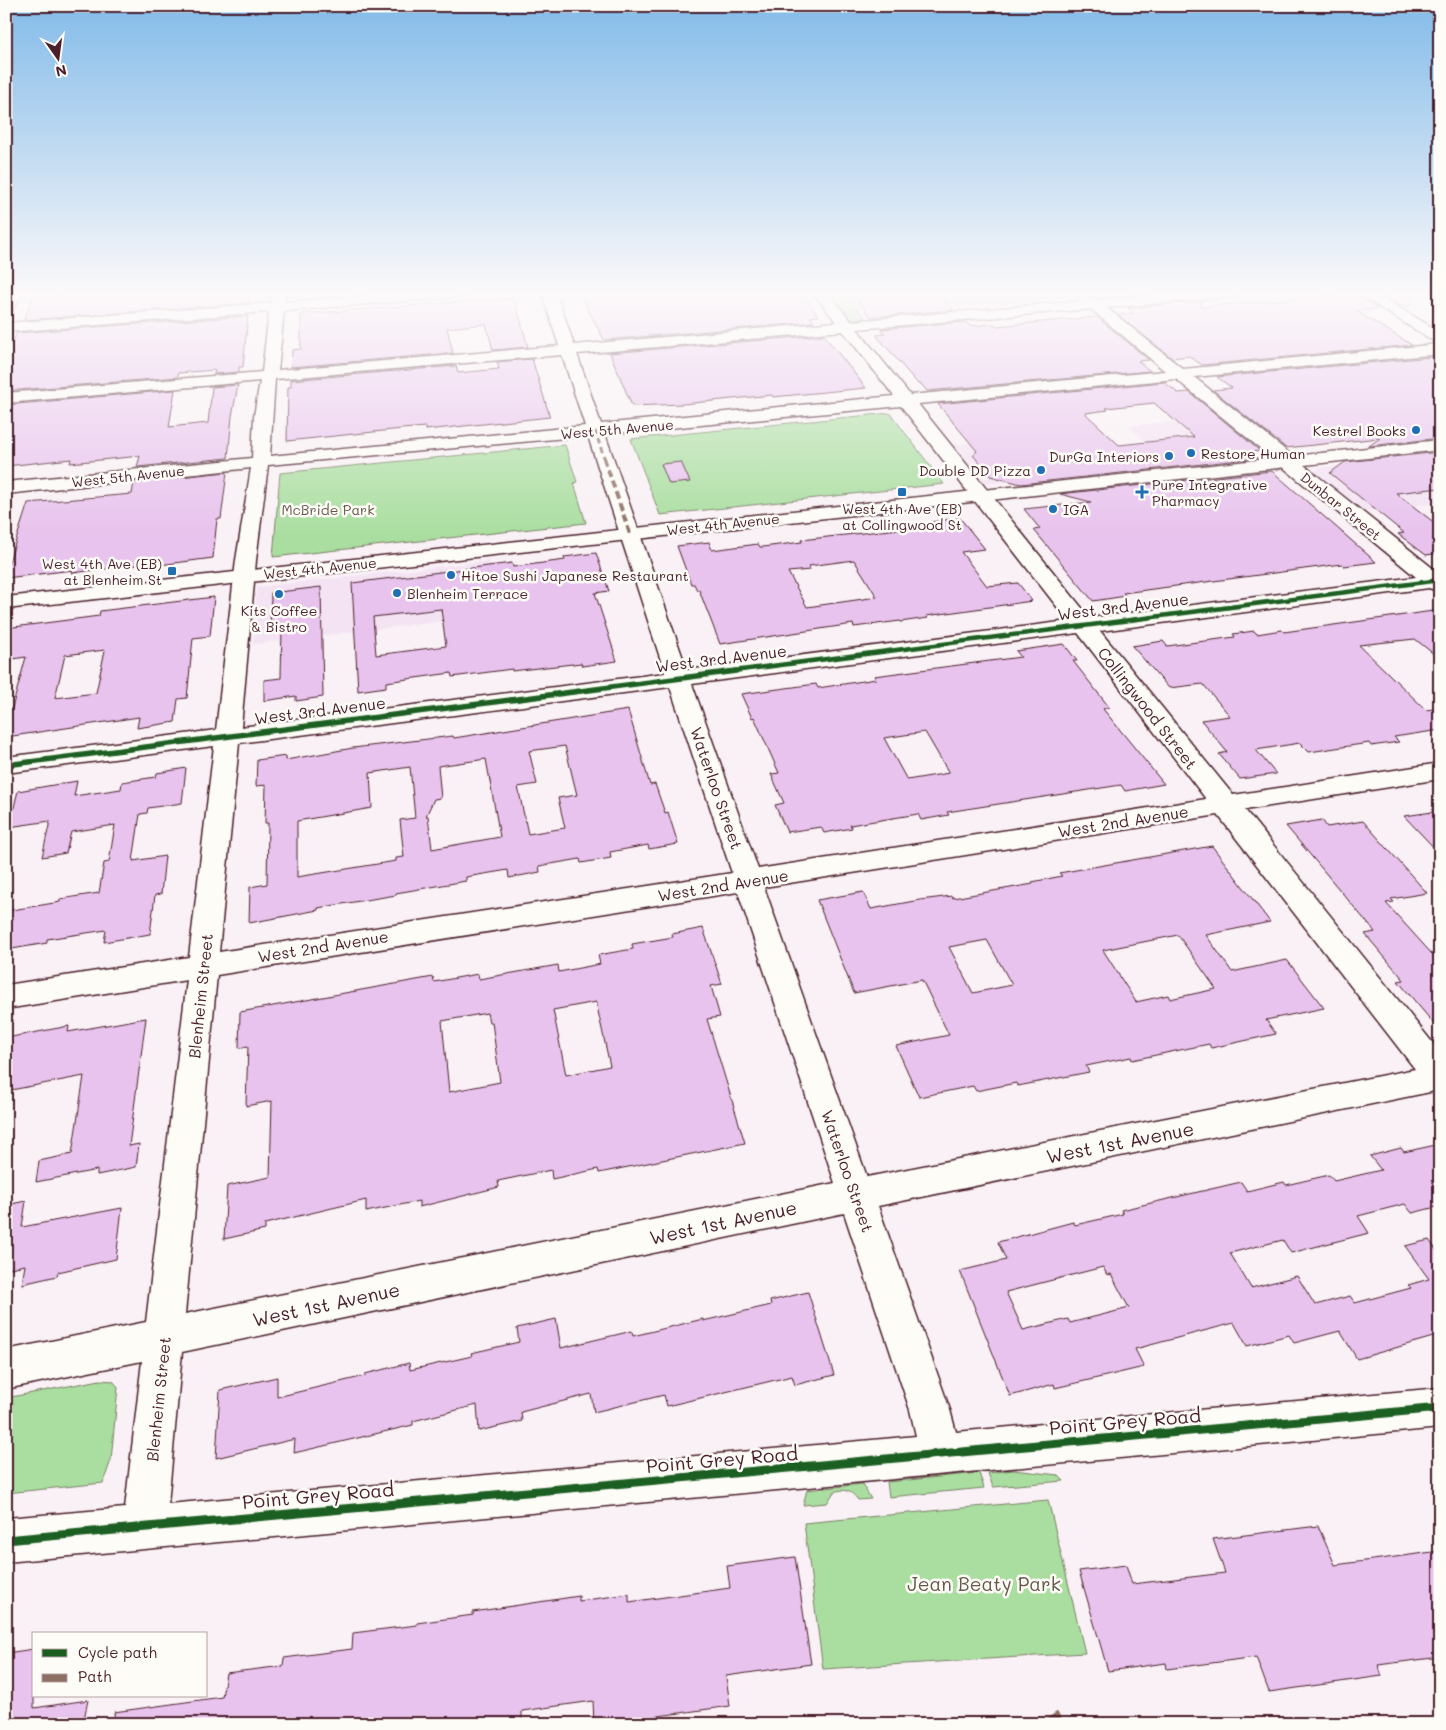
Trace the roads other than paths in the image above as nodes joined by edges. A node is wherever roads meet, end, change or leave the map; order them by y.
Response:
1 (269, 373) edge
2 (307, 373) edge
3 (576, 373) edge
4 (882, 373) edge
5 (1194, 373) edge
6 (1181, 374) junction
7 (269, 376) junction
8 (6, 398) edge
9 (905, 402) junction
10 (595, 431) junction
11 (1440, 445) edge
12 (1287, 461) junction
13 (261, 462) junction
14 (6, 488) edge
15 (979, 496) junction
16 (630, 534) junction
17 (244, 576) junction
18 (1438, 582) edge
19 (6, 603) edge
20 (1083, 625) junction
21 (679, 678) junction
22 (228, 736) junction
23 (6, 765) edge
24 (1440, 771) edge
25 (1225, 805) junction
26 (748, 881) junction
27 (204, 965) junction
28 (6, 997) edge
29 (1440, 1076) edge
30 (856, 1194) junction
31 (165, 1338) junction
32 (6, 1370) edge
33 (1440, 1408) edge
34 (941, 1453) junction
35 (144, 1526) junction
36 (6, 1540) edge

1 - 7 street, Blenheim Street
2 - 7 street
3 - 10 street, Waterloo Street
4 - 9 street, Collingwood Street
5 - 6 street, West 5th Avenue
6 - 9 street, West 5th Avenue
6 - 12 street, Dunbar Street
7 - 8 street
7 - 13 street, Blenheim Street
9 - 10 street, West 5th Avenue
9 - 15 street, Collingwood Street
10 - 13 street, West 5th Avenue
10 - 16 street, Waterloo Street
11 - 12 street, West 4th Avenue
12 - 15 street, West 4th Avenue
12 - 18 street, Dunbar Street
13 - 14 street, West 5th Avenue
13 - 17 street, Blenheim Street
15 - 16 street, West 4th Avenue
15 - 20 street, Collingwood Street
16 - 17 street, West 4th Avenue
16 - 21 street, Waterloo Street
17 - 19 street, West 4th Avenue
17 - 22 street, Blenheim Street
18 - 20 street, West 3rd Avenue
20 - 21 street, West 3rd Avenue
20 - 25 street, Collingwood Street
21 - 22 street, West 3rd Avenue
21 - 26 street, Waterloo Street
22 - 23 street, West 3rd Avenue
22 - 27 street, Blenheim Street
24 - 25 street, West 2nd Avenue
25 - 26 street, West 2nd Avenue
25 - 29 street, Collingwood Street
26 - 27 street, West 2nd Avenue
26 - 30 street, Waterloo Street
27 - 28 street, West 2nd Avenue
27 - 31 street, Blenheim Street
29 - 30 street, West 1st Avenue
30 - 31 street, West 1st Avenue
30 - 34 street, Waterloo Street
31 - 32 street, West 1st Avenue
31 - 35 street, Blenheim Street
33 - 34 street, Point Grey Road
34 - 35 street, Point Grey Road
35 - 36 street, Point Grey Road

